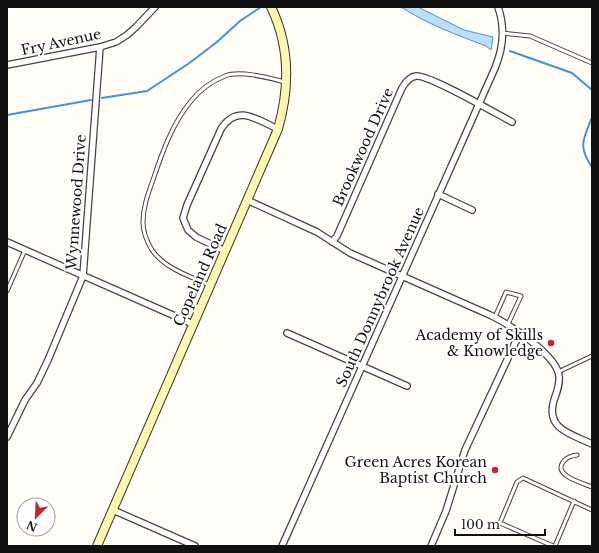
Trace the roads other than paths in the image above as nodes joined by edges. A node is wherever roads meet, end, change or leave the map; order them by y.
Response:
1 (155, 7) edge
2 (270, 7) edge
3 (498, 7) edge
4 (502, 33) junction
5 (100, 47) junction
6 (592, 63) edge
7 (7, 65) edge
8 (287, 82) junction
9 (479, 103) junction
10 (512, 122) dead end
11 (278, 129) junction
12 (438, 194) junction
13 (247, 200) junction
14 (472, 210) dead end
15 (7, 242) edge
16 (332, 242) junction
17 (25, 250) junction
18 (225, 251) junction
19 (83, 276) junction
20 (402, 277) junction
21 (210, 285) junction
22 (7, 291) edge
23 (495, 317) junction
24 (193, 324) junction
25 (508, 324) junction
26 (288, 333) dead end
27 (522, 334) junction
28 (592, 356) edge
29 (363, 365) junction
30 (558, 372) junction
31 (407, 386) dead end
32 (7, 436) edge
33 (592, 444) edge
34 (577, 455) dead end
35 (592, 487) edge
36 (574, 502) junction
37 (113, 510) junction
38 (592, 510) edge
39 (192, 545) edge
40 (97, 546) edge
41 (282, 546) edge
42 (431, 546) edge
43 (554, 546) edge

1 - 5 street, Fry Avenue
2 - 8 street, Copeland Road
3 - 4 street, South Donnybrook Avenue
4 - 6 lane
4 - 9 street, South Donnybrook Avenue
5 - 7 street, Fry Avenue
5 - 19 street, Wynnewood Drive
8 - 11 street, Copeland Road
8 - 21 lane
9 - 10 street, Brookwood Drive
9 - 12 street, South Donnybrook Avenue
9 - 16 street, Brookwood Drive
11 - 13 street, Copeland Road
11 - 18 street
12 - 14 street
12 - 20 street, South Donnybrook Avenue
13 - 16 street
13 - 18 street, Copeland Road
15 - 17 street
16 - 20 street
17 - 19 street
17 - 22 lane
18 - 21 street, Copeland Road
19 - 24 street
19 - 32 street, Wynnewood Drive
20 - 23 street
20 - 29 street, South Donnybrook Avenue
21 - 24 street, Copeland Road
23 - 25 street
23 - 25 lane
24 - 37 street, Copeland Road
25 - 27 street
26 - 29 street
27 - 30 street
27 - 42 street
28 - 30 lane
29 - 31 street
29 - 41 street, South Donnybrook Avenue
30 - 33 street
34 - 35 lane
36 - 38 lane
36 - 43 lane
36 - 43 lane
37 - 39 street
37 - 40 street, Copeland Road

